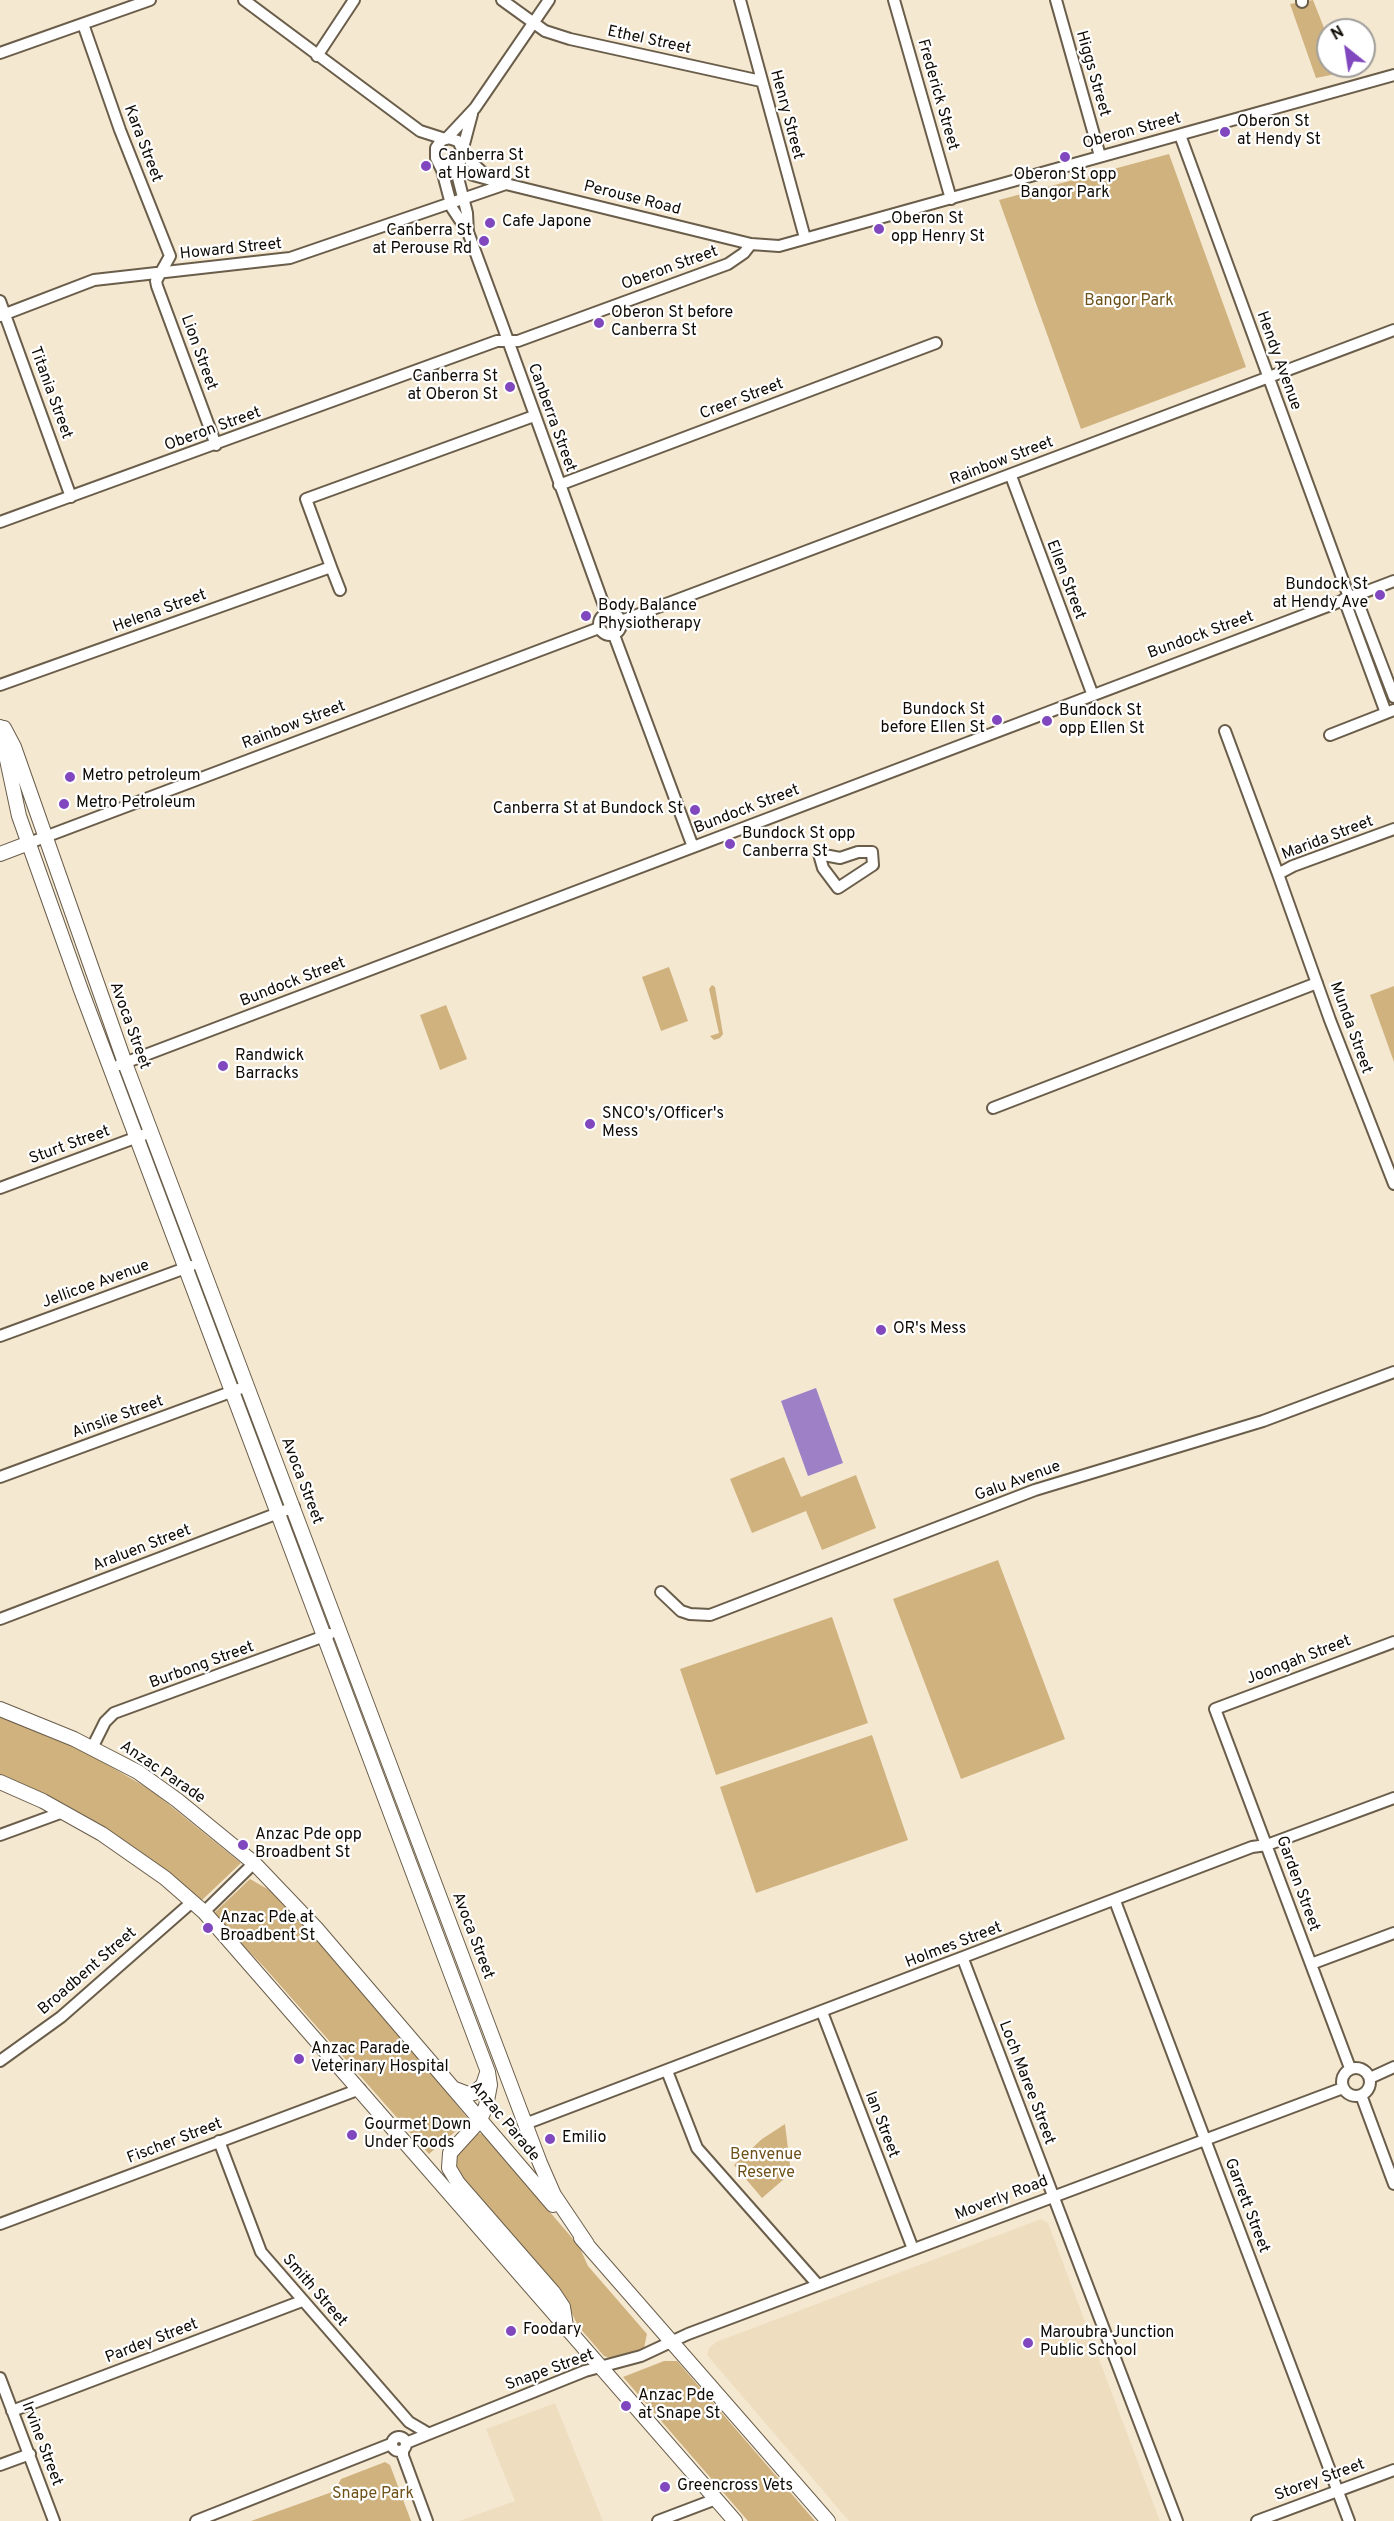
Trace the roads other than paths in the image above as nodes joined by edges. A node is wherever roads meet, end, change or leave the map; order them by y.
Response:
1 (150, 0) edge
2 (244, 0) edge
3 (354, 0) edge
4 (502, 0) edge
5 (549, 0) edge
6 (740, 0) edge
7 (894, 0) edge
8 (1056, 0) edge
9 (83, 24) junction
10 (533, 24) junction
11 (0, 53) edge
12 (317, 56) junction
13 (1394, 75) edge
14 (761, 81) junction
15 (475, 108) junction
16 (420, 130) junction
17 (1180, 135) junction
18 (445, 139) junction
19 (463, 149) junction
20 (435, 152) junction
21 (1100, 156) junction
22 (440, 163) junction
23 (455, 166) junction
24 (492, 180) junction
25 (506, 184) junction
26 (951, 198) junction
27 (463, 200) junction
28 (451, 202) junction
29 (468, 232) junction
30 (805, 238) junction
31 (751, 244) junction
32 (161, 273) junction
33 (0, 301) edge
34 (2, 315) edge
35 (1394, 330) edge
36 (508, 341) junction
37 (936, 343) dead end
38 (1268, 378) junction
39 (534, 416) junction
40 (216, 445) junction
41 (1011, 476) junction
42 (559, 485) junction
43 (71, 497) junction
44 (0, 522) edge
45 (331, 567) junction
46 (1394, 581) edge
47 (340, 590) dead end
48 (1350, 597) junction
49 (607, 614) junction
50 (621, 621) junction
51 (599, 628) junction
52 (614, 635) junction
53 (0, 685) edge
54 (1092, 693) junction
55 (1394, 697) edge
56 (1390, 712) edge
57 (0, 721) edge
58 (0, 728) edge
59 (1225, 731) dead end
60 (1330, 735) dead end
61 (1394, 829) edge
62 (44, 837) junction
63 (29, 843) junction
64 (693, 847) junction
65 (0, 854) edge
66 (819, 854) joint
67 (1279, 877) junction
68 (1317, 983) junction
69 (125, 1063) junction
70 (110, 1068) junction
71 (993, 1108) dead end
72 (151, 1132) junction
73 (136, 1138) junction
74 (1394, 1184) edge
75 (0, 1188) edge
76 (201, 1263) junction
77 (184, 1269) junction
78 (0, 1336) edge
79 (1394, 1372) edge
80 (247, 1386) junction
81 (231, 1392) junction
82 (0, 1477) edge
83 (294, 1507) junction
84 (277, 1514) junction
85 (661, 1592) dead end
86 (0, 1619) edge
87 (339, 1631) junction
88 (325, 1636) junction
89 (1394, 1642) edge
90 (0, 1708) edge
91 (1215, 1709) joint
92 (92, 1748) junction
93 (0, 1782) edge
94 (1394, 1798) edge
95 (63, 1812) junction
96 (0, 1835) edge
97 (1267, 1845) junction
98 (254, 1863) junction
99 (1115, 1901) junction
100 (192, 1902) junction
101 (445, 1910) junction
102 (204, 1912) junction
103 (429, 1916) junction
104 (1394, 1933) edge
105 (963, 1959) junction
106 (1311, 1964) junction
107 (822, 2012) junction
108 (0, 2061) edge
109 (1394, 2067) edge
110 (1350, 2068) junction
111 (667, 2071) junction
112 (488, 2072) junction
113 (1370, 2078) junction
114 (1343, 2088) junction
115 (360, 2089) junction
116 (455, 2089) junction
117 (1360, 2096) junction
118 (480, 2120) junction
119 (525, 2124) junction
120 (219, 2141) junction
121 (1206, 2141) junction
122 (1394, 2184) edge
123 (1053, 2196) junction
124 (0, 2224) edge
125 (587, 2244) junction
126 (913, 2249) junction
127 (818, 2285) junction
128 (302, 2301) junction
129 (566, 2326) junction
130 (674, 2342) junction
131 (602, 2367) junction
132 (0, 2378) edge
133 (12, 2411) junction
134 (431, 2431) junction
135 (400, 2448) junction
136 (30, 2454) junction
137 (0, 2465) edge
138 (1394, 2470) edge
139 (1338, 2491) junction
140 (716, 2499) junction
141 (54, 2521) edge
142 (196, 2521) edge
143 (427, 2521) edge
144 (658, 2521) edge
145 (735, 2521) edge
146 (828, 2521) edge
147 (1177, 2521) edge
148 (1257, 2521) edge
149 (1349, 2521) edge

1 - 9 street
2 - 12 street
3 - 12 street
4 - 10 street, Ethel Street
5 - 10 street
6 - 14 street, Henry Street
7 - 26 street, Frederick Street
8 - 21 street, Higgs Street
9 - 11 street
9 - 32 street, Kara Street
10 - 14 street, Ethel Street
10 - 15 street
12 - 16 street
13 - 17 street, Oberon Street
14 - 30 street, Henry Street
15 - 18 street
15 - 19 street
16 - 18 street
16 - 20 street
17 - 21 street, Oberon Street
17 - 38 street, Hendy Avenue
18 - 19 street
18 - 20 street
19 - 23 street
19 - 24 street, Perouse Road
20 - 22 street
21 - 26 street, Oberon Street
22 - 23 street
22 - 28 street, Canberra Street
23 - 24 street, Perouse Road
23 - 27 street, Canberra Street
24 - 25 street, Perouse Road
25 - 27 street
25 - 31 street, Perouse Road
26 - 30 street, Oberon Street
27 - 28 street, Howard Street
27 - 29 street, Canberra Street
28 - 29 street, Canberra Street
28 - 32 street, Howard Street
29 - 36 street, Canberra Street
30 - 31 street, Oberon Street
31 - 36 street, Oberon Street
32 - 34 street, Howard Street
32 - 40 street, Lion Street
33 - 34 street, Titania Street
34 - 43 street, Titania Street
35 - 38 street, Rainbow Street
36 - 39 street, Canberra Street
36 - 40 street, Oberon Street
37 - 42 street, Creer Street
38 - 41 street, Rainbow Street
38 - 48 street, Hendy Avenue
39 - 42 street, Canberra Street
39 - 45 street
40 - 43 street, Oberon Street
41 - 50 street, Rainbow Street
41 - 54 street, Ellen Street
42 - 49 street, Canberra Street
43 - 44 street, Oberon Street
45 - 47 street
45 - 53 street, Helena Street
46 - 48 street, Bundock Street
48 - 54 street, Bundock Street
48 - 55 street, Hendy Avenue
48 - 56 street, Hendy Avenue
49 - 50 street
49 - 51 street
50 - 52 street
51 - 52 street
51 - 62 street, Rainbow Street
52 - 64 street
54 - 64 street, Bundock Street
56 - 60 street
57 - 62 main road, Avoca Street
58 - 63 main road, Avoca Street
59 - 67 street, Munda Street
61 - 67 street, Marida Street
62 - 63 street, Rainbow Street
62 - 69 main road, Avoca Street
63 - 65 main road, Rainbow Street
63 - 70 main road, Avoca Street
64 - 69 street, Bundock Street
66 - 66 street
67 - 68 street, Munda Street
68 - 71 street
68 - 74 street, Munda Street
69 - 70 street, Bundock Street
69 - 72 main road, Avoca Street
70 - 73 main road, Avoca Street
72 - 73 street, Sturt Street
72 - 76 main road, Avoca Street
73 - 75 street, Sturt Street
73 - 77 main road, Avoca Street
76 - 77 street, Jellicoe Avenue
76 - 80 main road, Avoca Street
77 - 78 street, Jellicoe Avenue
77 - 81 main road, Avoca Street
79 - 85 street, Galu Avenue
80 - 81 street, Ainslie Street
80 - 83 main road, Avoca Street
81 - 82 street, Ainslie Street
81 - 84 main road, Avoca Street
83 - 84 street, Araluen Street
83 - 87 main road, Avoca Street
84 - 86 street, Araluen Street
84 - 88 main road, Avoca Street
87 - 88 street, Burbong Street
87 - 101 main road, Avoca Street
88 - 92 street, Burbong Street
88 - 103 main road, Avoca Street
89 - 91 street, Joongah Street
90 - 92 main road, Anzac Parade
91 - 97 street, Garden Street
92 - 98 main road, Anzac Parade
93 - 95 main road
94 - 97 street, Holmes Street
95 - 96 street
95 - 100 main road
97 - 99 street, Holmes Street
97 - 106 street, Garden Street
98 - 102 street
98 - 116 main road, Anzac Parade
99 - 105 street, Holmes Street
99 - 121 street, Garrett Street
100 - 102 main road
100 - 108 street, Broadbent Street
101 - 103 main road
101 - 119 main road, Avoca Street
102 - 115 main road
103 - 112 main road, Avoca Street
104 - 106 street
105 - 107 street, Holmes Street
105 - 123 street, Loch Maree Street
106 - 110 street, Garden Street
107 - 111 street, Holmes Street
107 - 126 street, Ian Street
109 - 113 street
110 - 113 street
110 - 114 street
111 - 119 street, Holmes Street
111 - 127 street
112 - 116 main road
112 - 118 main road
113 - 117 street
114 - 117 street
114 - 121 street, Moverly Road
115 - 120 street, Fischer Street
115 - 129 main road
116 - 118 main road, Anzac Parade
117 - 122 street
118 - 125 main road, Anzac Parade
118 - 129 main road
119 - 125 main road, Avoca Street
120 - 124 street, Fischer Street
120 - 128 street, Smith Street
121 - 123 street, Moverly Road
121 - 139 street, Garrett Street
123 - 126 street, Moverly Road
123 - 147 street, Loch Maree Street
125 - 130 main road, Anzac Parade
126 - 127 street, Moverly Road
127 - 130 street, Moverly Road
128 - 133 street, Pardey Street
128 - 134 street, Smith Street
129 - 131 main road
130 - 131 street, Snape Street
130 - 146 main road, Anzac Parade
131 - 134 street, Snape Street
131 - 140 main road
132 - 133 street, Irvine Street
133 - 136 street, Irvine Street
134 - 135 street, Snape Street
135 - 142 street, Snape Street
135 - 143 street
136 - 137 street
136 - 141 street, Irvine Street
138 - 139 street, Storey Street
139 - 148 street, Storey Street
139 - 149 street, Garrett Street
140 - 144 street
140 - 145 main road

